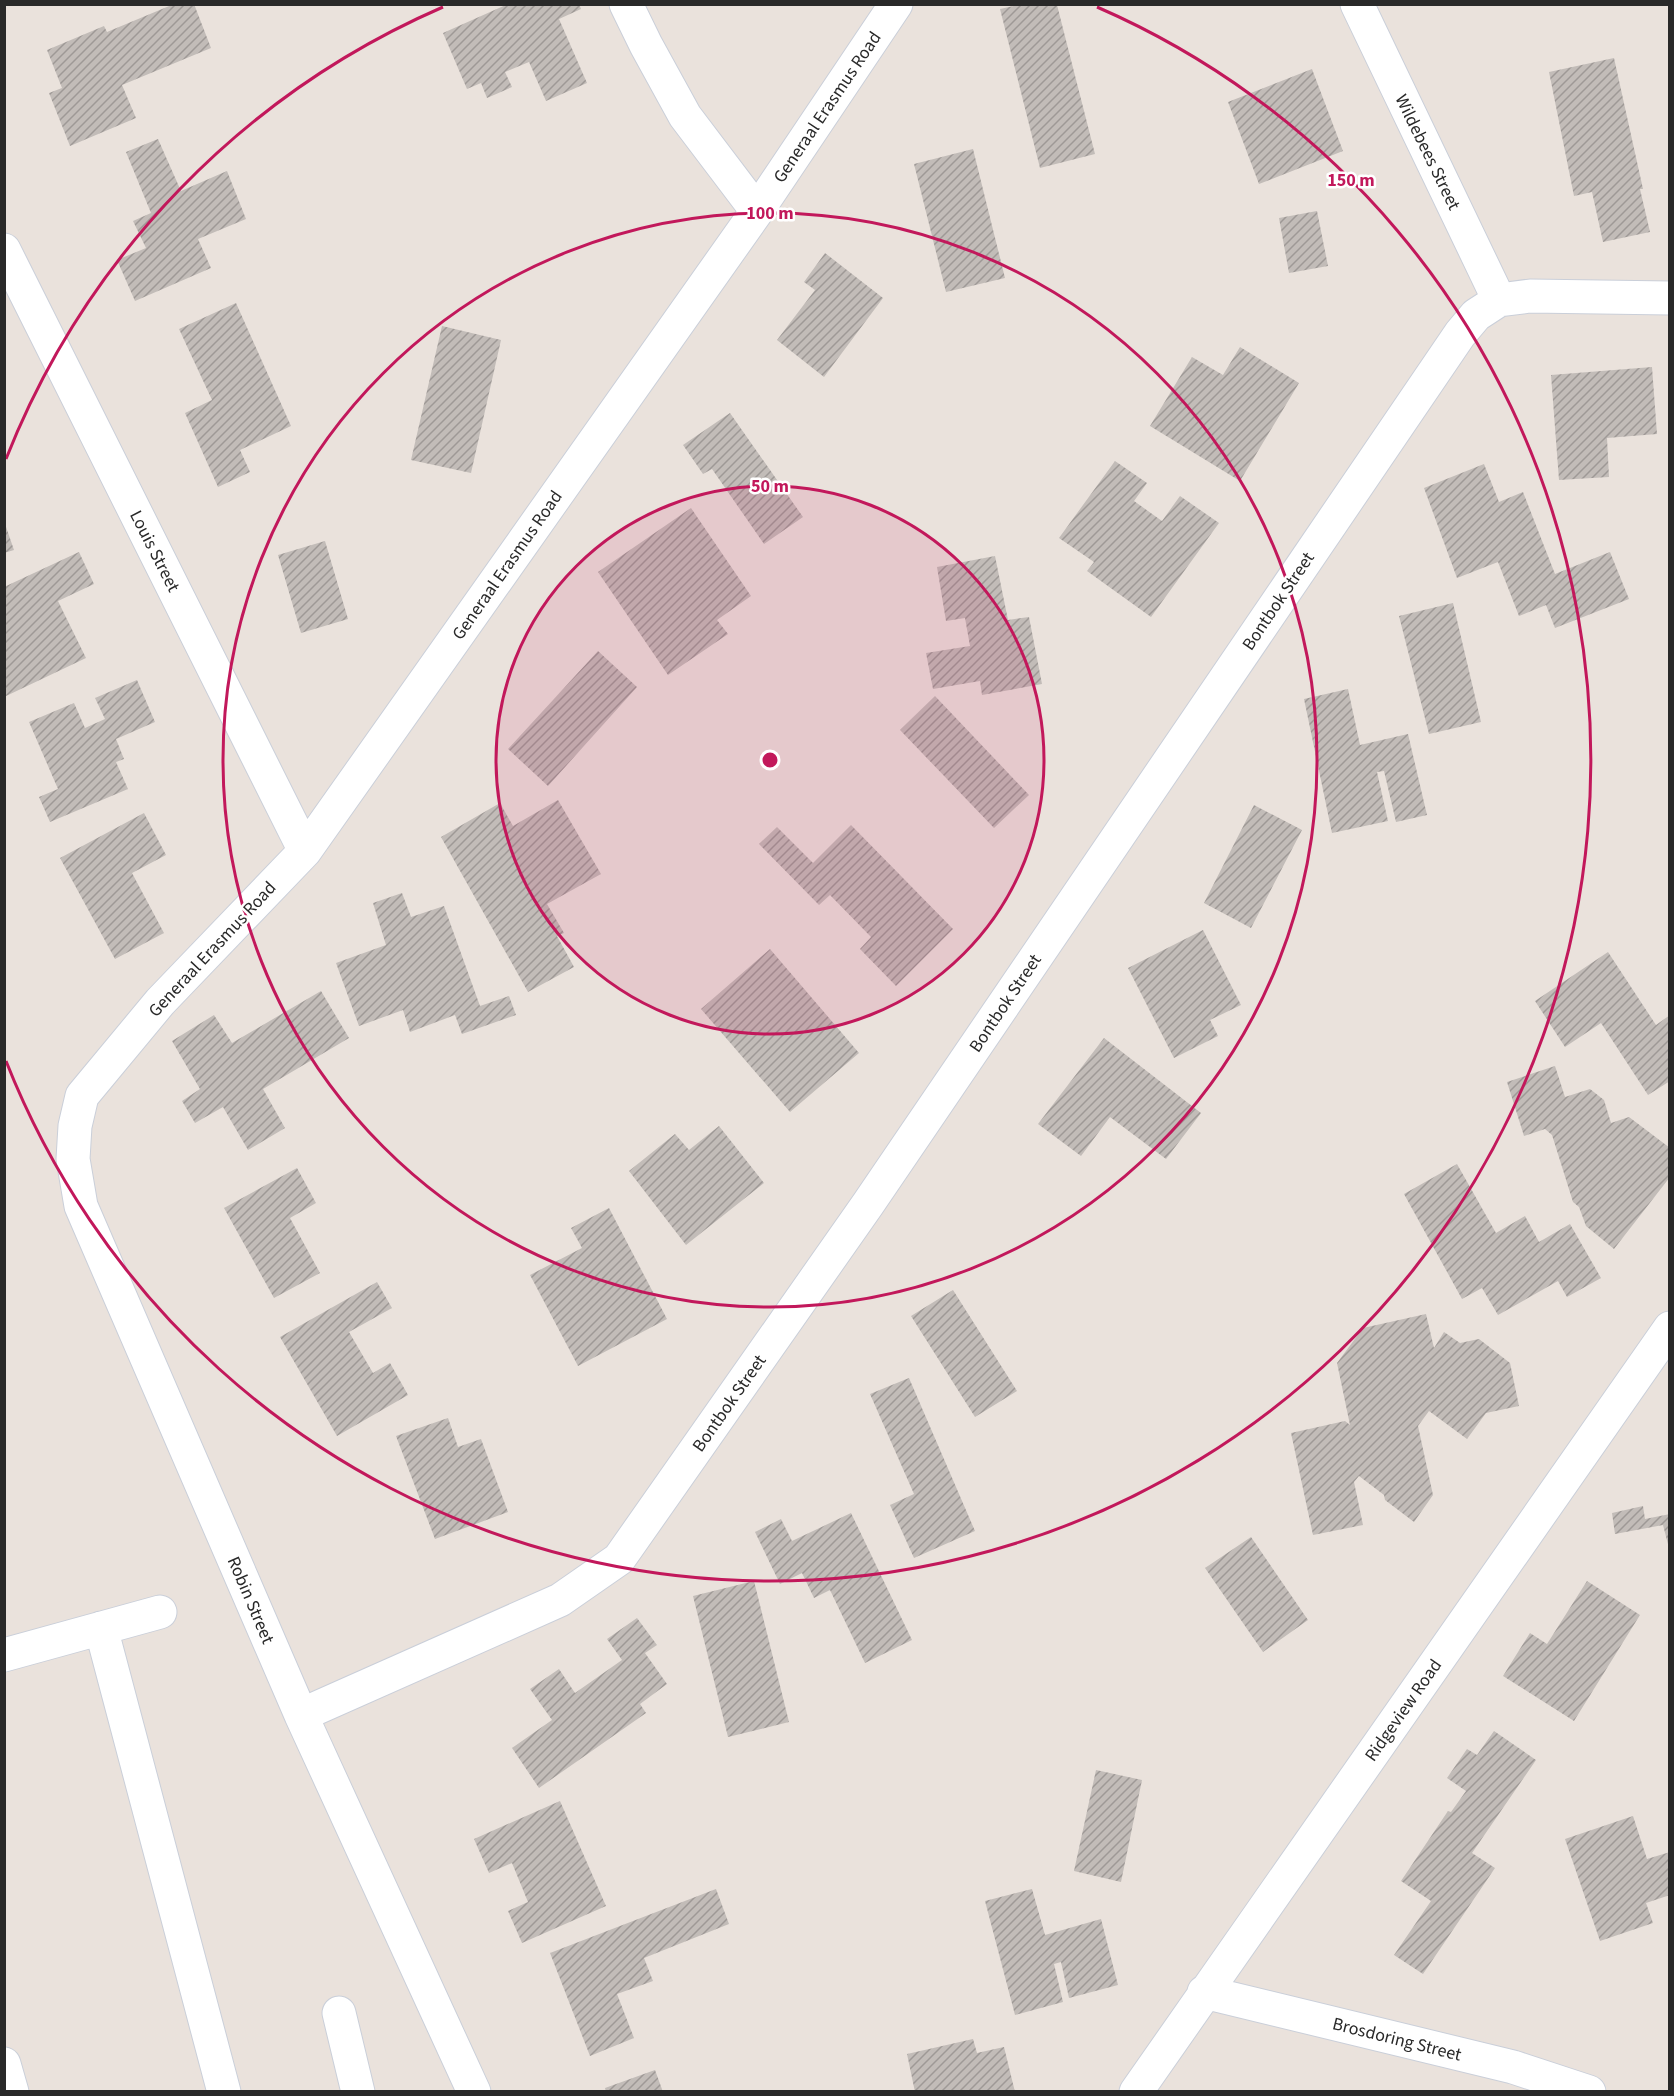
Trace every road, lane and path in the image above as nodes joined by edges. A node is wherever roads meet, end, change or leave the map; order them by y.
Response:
1 (626, 4) edge
2 (896, 4) edge
3 (1357, 4) edge
4 (757, 211) junction
5 (4, 250) edge
6 (1670, 298) edge
7 (1499, 300) junction
8 (305, 851) junction
9 (82, 1096) joint
10 (1670, 1328) edge
11 (160, 1612) dead end
12 (101, 1628) junction
13 (4, 1654) edge
14 (301, 1715) junction
15 (1204, 1992) junction
16 (339, 2013) dead end
17 (4, 2064) edge
18 (12, 2091) edge
19 (224, 2091) edge
20 (358, 2091) edge
21 (474, 2091) edge
22 (1136, 2091) edge
23 (1589, 2091) edge

1 - 4 street
2 - 4 street, Generaal Erasmus Road
3 - 7 street, Wildebees Street
4 - 8 street, Generaal Erasmus Road
5 - 8 street, Louis Street
6 - 7 street, Bontbok Street
7 - 14 street, Bontbok Street
8 - 9 street, Generaal Erasmus Road
9 - 14 street, Robin Street
10 - 15 street, Ridgeview Road
11 - 12 street
12 - 13 street
12 - 19 street
14 - 21 street, Robin Street
15 - 22 street, Ridgeview Road
15 - 23 street, Brosdoring Street
16 - 20 street
17 - 18 street

